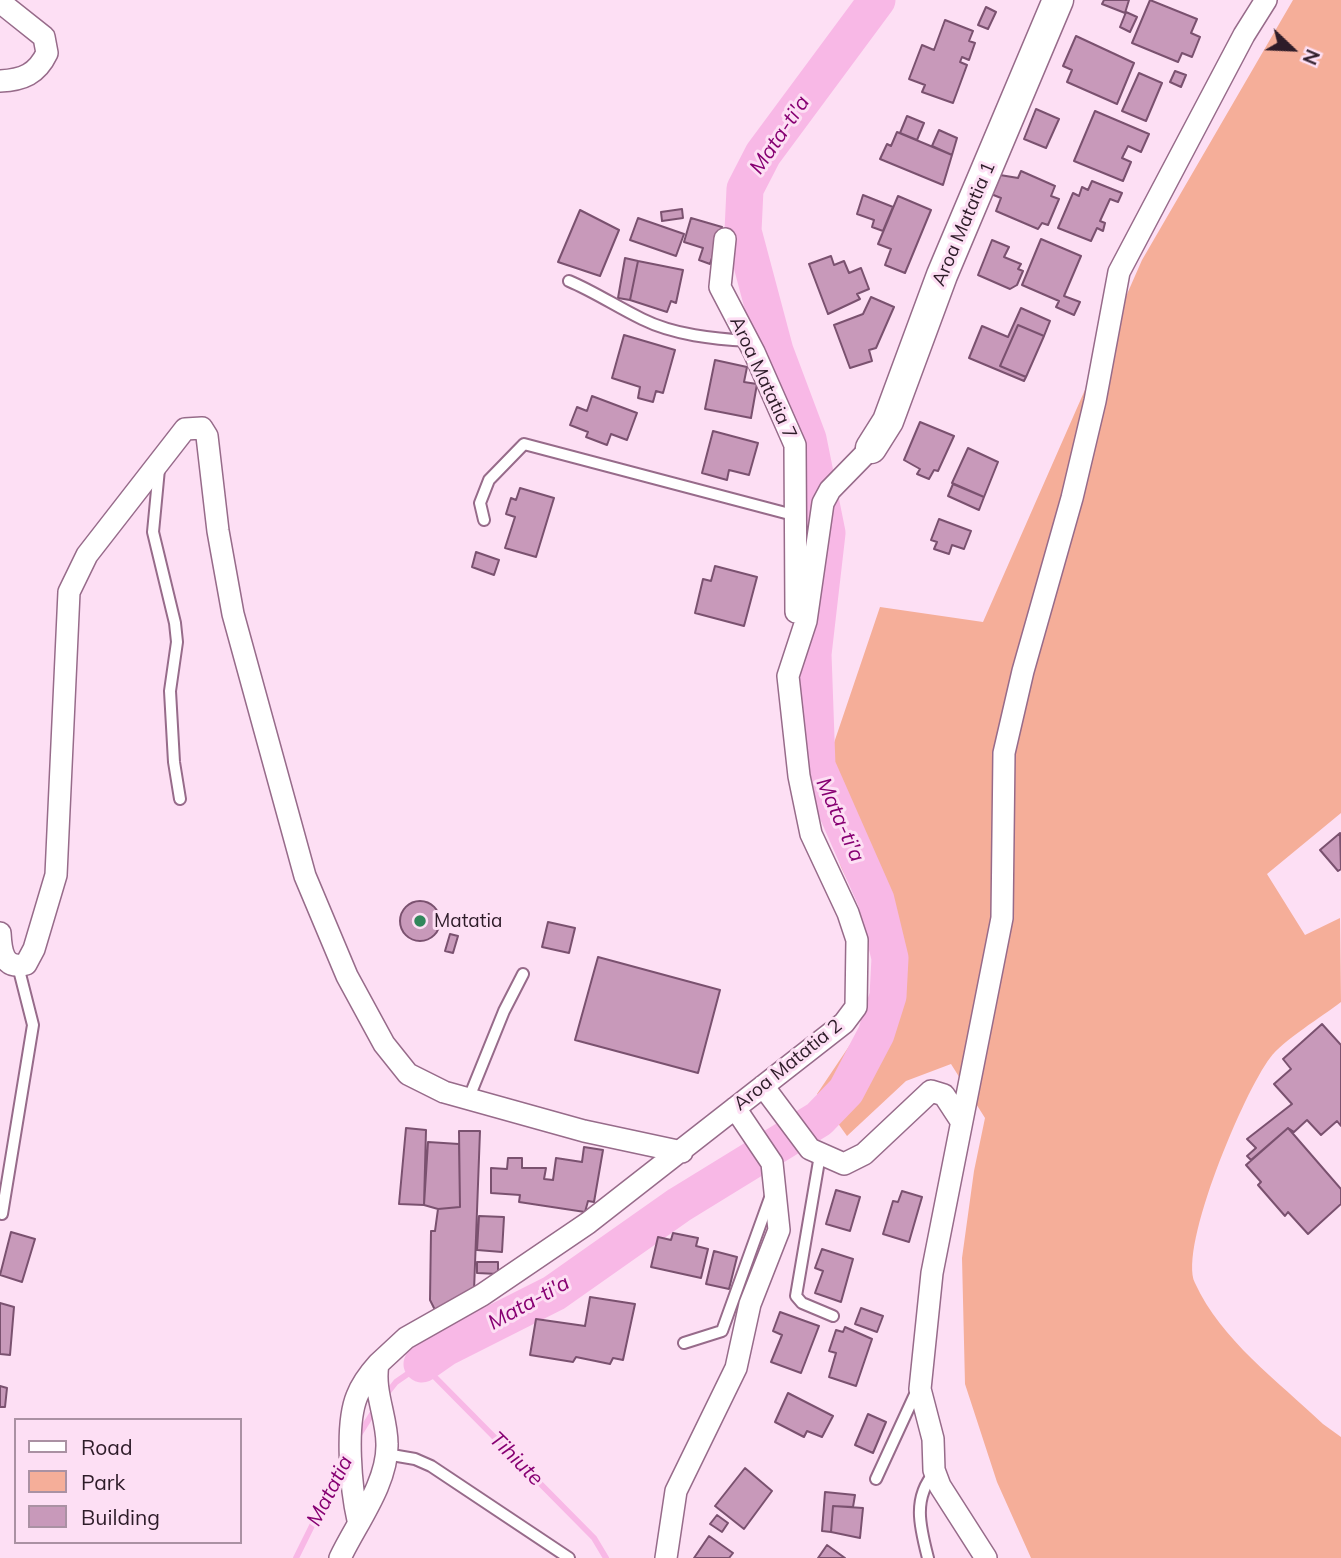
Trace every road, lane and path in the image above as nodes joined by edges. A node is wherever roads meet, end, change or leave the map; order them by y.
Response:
1 (1058, 0) edge
2 (1266, 0) edge
3 (0, 2) edge
4 (0, 81) edge
5 (726, 239) dead end
6 (569, 281) dead end
7 (748, 341) junction
8 (871, 448) joint
9 (160, 459) junction
10 (797, 516) junction
11 (484, 520) dead end
12 (796, 646) junction
13 (180, 799) dead end
14 (0, 933) edge
15 (18, 966) junction
16 (523, 974) dead end
17 (763, 1086) junction
18 (468, 1100) junction
19 (735, 1108) junction
20 (961, 1121) junction
21 (681, 1152) junction
22 (815, 1152) junction
23 (773, 1169) junction
24 (2, 1214) dead end
25 (833, 1316) dead end
26 (684, 1343) dead end
27 (378, 1364) junction
28 (920, 1384) junction
29 (386, 1454) junction
30 (935, 1472) junction
31 (876, 1479) dead end
32 (358, 1520) junction
33 (340, 1558) edge
34 (569, 1558) edge
35 (666, 1558) edge
36 (928, 1558) edge
37 (986, 1558) edge

1 - 8 main road, Aroa Matatia 1
2 - 20 street
3 - 4 street
5 - 7 street, Aroa Matatia 7
6 - 7 lane
7 - 10 street, Aroa Matatia 7
8 - 12 street, Aroa Matatia 2
9 - 13 lane
9 - 15 street
9 - 18 street
10 - 11 lane
10 - 12 street, Aroa Matatia 7
12 - 17 street, Aroa Matatia 2
14 - 15 street
15 - 24 lane
16 - 18 lane
17 - 19 street, Aroa Matatia 2
17 - 22 street
18 - 21 street
19 - 21 street, Aroa Matatia 2
19 - 23 street
20 - 22 street
20 - 28 street
21 - 27 street, Aroa Matatia 2
22 - 25 lane
23 - 26 lane
23 - 35 street
27 - 29 street
27 - 32 street, Aroa Matatia 2
28 - 30 street
28 - 31 lane
29 - 32 street
29 - 34 lane
30 - 36 lane
30 - 37 street
32 - 33 street

